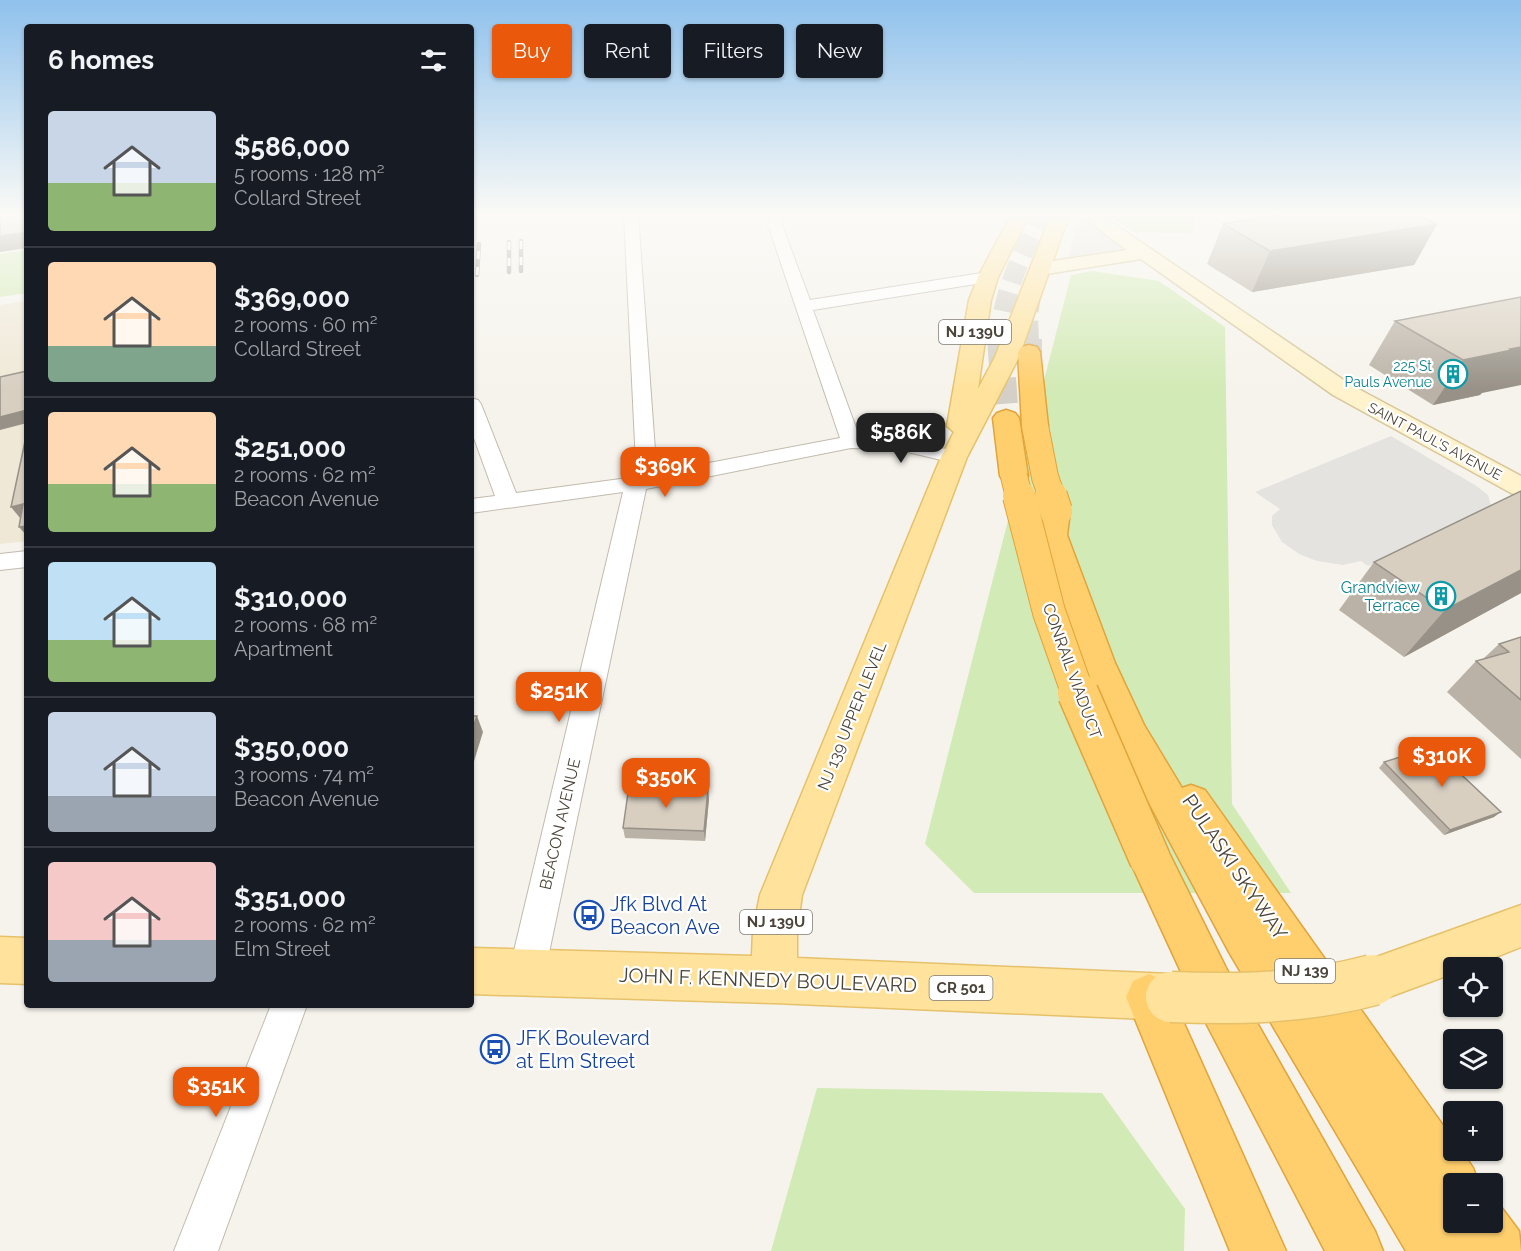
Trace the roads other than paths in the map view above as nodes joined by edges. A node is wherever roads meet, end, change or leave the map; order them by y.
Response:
1 (635, 273) edge
2 (793, 273) edge
3 (990, 273) edge
4 (1038, 273) edge
5 (1174, 273) edge
6 (988, 277) junction
7 (805, 306) junction
8 (1029, 352) tunnel mouth
9 (474, 412) edge
10 (1006, 418) tunnel mouth
11 (851, 442) junction
12 (954, 457) junction
13 (636, 484) junction
14 (1521, 487) edge
15 (508, 502) junction
16 (474, 506) edge
17 (1056, 511) junction
18 (24, 559) edge
19 (0, 562) edge
20 (1163, 776) junction
21 (1521, 926) edge
22 (0, 960) edge
23 (24, 961) edge
24 (474, 971) edge
25 (527, 972) junction
26 (774, 980) junction
27 (1160, 997) junction
28 (288, 1008) edge
29 (1444, 1173) edge
30 (1487, 1233) edge
31 (196, 1251) edge
32 (1258, 1251) edge
33 (1355, 1251) edge
34 (1438, 1251) edge
35 (1499, 1251) edge

1 - 13 street, BEACON AVENUE
2 - 7 street
3 - 6 main road, NJ 139 UPPER LEVEL / NJ 139U
4 - 12 main road, NJ 139 UPPER LEVEL / NJ 139U
5 - 14 street, SAINT PAUL'S AVENUE
6 - 7 street
6 - 12 main road, NJ 139 UPPER LEVEL / NJ 139U
7 - 11 street
8 - 17 highway, NJ 139, bridge
9 - 15 street
10 - 33 highway, CONRAIL VIADUCT, bridge
11 - 12 street
11 - 13 street
12 - 26 main road, NJ 139 UPPER LEVEL / NJ 139U
13 - 15 street
13 - 25 street, BEACON AVENUE
15 - 16 street
17 - 20 highway, NJ 139
17 - 20 highway
18 - 19 street
20 - 29 highway, PULASKI SKYWAY / NJ 139
20 - 34 highway
21 - 27 main road, JOHN F. KENNEDY BOULEVARD / CR 501, bridge
22 - 23 main road
24 - 25 main road, JOHN F. KENNEDY BOULEVARD / CR 501
25 - 26 main road, JOHN F. KENNEDY BOULEVARD / CR 501
26 - 27 main road, JOHN F. KENNEDY BOULEVARD / CR 501
27 - 32 highway
28 - 31 street
30 - 35 highway

